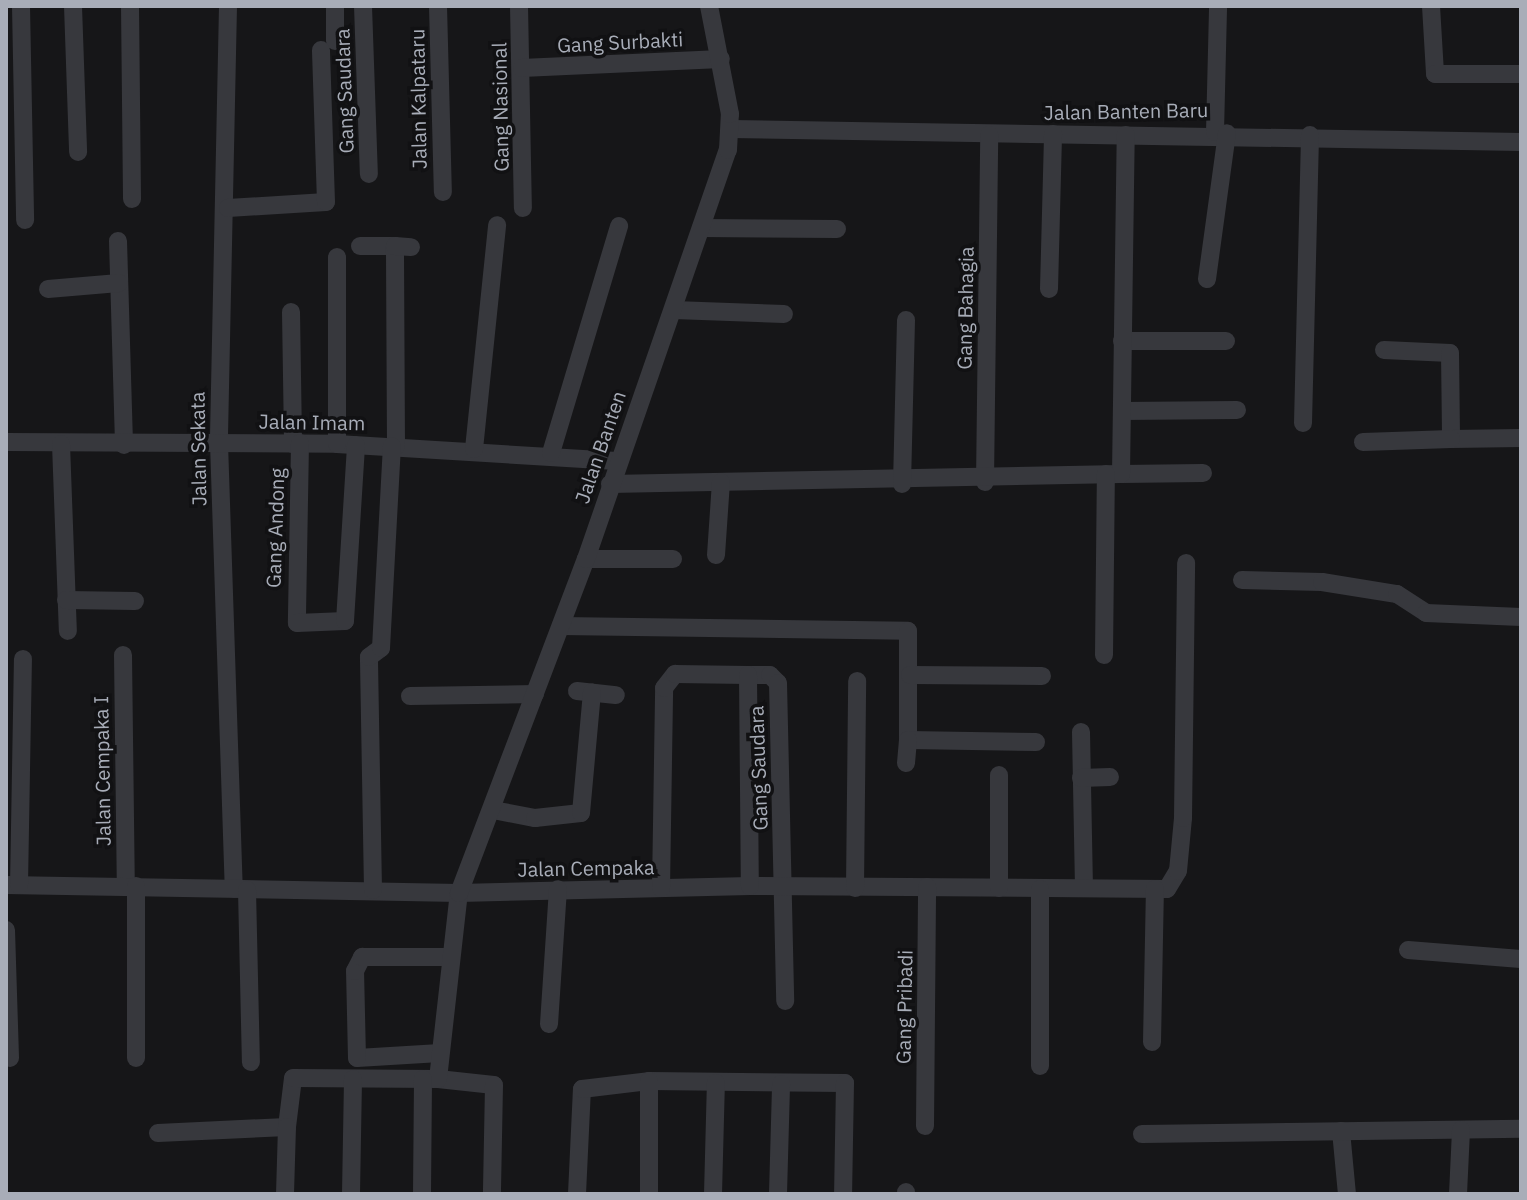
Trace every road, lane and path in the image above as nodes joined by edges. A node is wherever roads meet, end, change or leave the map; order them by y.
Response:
1 (21, 6) edge
2 (73, 6) edge
3 (130, 6) edge
4 (228, 6) edge
5 (335, 6) edge
6 (363, 6) edge
7 (438, 6) edge
8 (519, 6) edge
9 (709, 6) edge
10 (1218, 6) edge
11 (1431, 6) edge
12 (721, 59) junction
13 (522, 68) junction
14 (1521, 74) edge
15 (731, 129) junction
16 (1221, 132) junction
17 (1053, 134) junction
18 (989, 135) junction
19 (1126, 135) junction
20 (1310, 135) junction
21 (1521, 142) edge
22 (78, 152) dead end
23 (369, 174) dead end
24 (443, 192) dead end
25 (132, 199) dead end
26 (228, 208) junction
27 (523, 208) dead end
28 (25, 220) dead end
29 (497, 225) dead end
30 (619, 226) dead end
31 (701, 228) junction
32 (837, 229) dead end
33 (118, 241) dead end
34 (360, 246) dead end
35 (337, 257) dead end
36 (1207, 279) dead end
37 (119, 283) junction
38 (48, 289) dead end
39 (1049, 289) dead end
40 (674, 310) junction
41 (291, 312) dead end
42 (784, 314) dead end
43 (906, 320) dead end
44 (1122, 341) junction
45 (1226, 341) dead end
46 (1384, 350) dead end
47 (1237, 410) dead end
48 (1122, 411) junction
49 (1303, 423) dead end
50 (1521, 438) edge
51 (1451, 439) junction
52 (6, 442) edge
53 (1363, 442) dead end
54 (219, 443) junction
55 (296, 443) junction
56 (61, 444) junction
57 (337, 444) junction
58 (124, 445) junction
59 (356, 445) junction
60 (394, 446) junction
61 (474, 449) junction
62 (551, 453) junction
63 (616, 461) junction
64 (1203, 473) dead end
65 (1113, 474) junction
66 (721, 482) junction
67 (985, 482) junction
68 (610, 484) junction
69 (902, 484) junction
70 (716, 555) dead end
71 (586, 559) junction
72 (673, 559) dead end
73 (1186, 563) dead end
74 (1242, 580) dead end
75 (66, 600) junction
76 (135, 601) dead end
77 (1521, 617) edge
78 (561, 626) junction
79 (68, 631) dead end
80 (123, 655) dead end
81 (1104, 655) dead end
82 (23, 659) dead end
83 (748, 675) junction
84 (910, 675) junction
85 (1042, 676) dead end
86 (857, 681) dead end
87 (535, 694) junction
88 (616, 695) dead end
89 (410, 696) dead end
90 (1081, 732) dead end
91 (908, 740) junction
92 (1036, 742) dead end
93 (906, 763) dead end
94 (999, 775) dead end
95 (1110, 777) dead end
96 (1081, 778) junction
97 (493, 810) junction
98 (12, 885) edge
99 (784, 885) junction
100 (131, 886) junction
101 (750, 886) junction
102 (927, 887) junction
103 (661, 888) junction
104 (855, 888) junction
105 (999, 888) junction
106 (1084, 888) junction
107 (241, 889) junction
108 (558, 889) junction
109 (1040, 889) junction
110 (1161, 889) junction
111 (373, 890) junction
112 (459, 893) junction
113 (6, 930) edge
114 (1408, 950) dead end
115 (451, 957) junction
116 (1521, 959) edge
117 (785, 1001) dead end
118 (549, 1024) dead end
119 (1152, 1042) dead end
120 (10, 1058) dead end
121 (136, 1058) dead end
122 (251, 1062) dead end
123 (1040, 1066) dead end
124 (436, 1069) junction
125 (353, 1079) junction
126 (649, 1081) junction
127 (716, 1083) junction
128 (781, 1084) junction
129 (925, 1126) dead end
130 (287, 1127) junction
131 (1521, 1129) edge
132 (1461, 1130) junction
133 (1341, 1131) junction
134 (158, 1133) dead end
135 (1142, 1134) dead end
136 (285, 1194) edge
137 (351, 1194) edge
138 (422, 1194) edge
139 (492, 1194) edge
140 (577, 1194) edge
141 (649, 1194) edge
142 (713, 1194) edge
143 (778, 1194) edge
144 (843, 1194) edge
145 (1347, 1194) edge
146 (1458, 1194) edge

1 - 28 street
2 - 22 street
3 - 25 street
4 - 26 street, Jalan Sekata
5 - 26 street
6 - 23 street, Gang Saudara
7 - 24 street, Jalan Kalpataru
8 - 13 street, Gang Nasional
9 - 12 street, Jalan Banten
10 - 16 street
11 - 14 street
12 - 13 street, Gang Surbakti
12 - 15 street, Jalan Banten
13 - 27 street, Gang Nasional
15 - 18 street, Jalan Banten Baru
15 - 31 street, Jalan Banten
16 - 19 street, Jalan Banten Baru
16 - 20 street, Jalan Banten Baru
16 - 36 street
17 - 18 street, Jalan Banten Baru
17 - 19 street, Jalan Banten Baru
17 - 39 street
18 - 67 street, Gang Bahagia
19 - 44 street
20 - 21 street, Jalan Banten Baru
20 - 49 street
26 - 54 street, Jalan Sekata
29 - 61 street
30 - 62 street
31 - 32 street
31 - 40 street, Jalan Banten
33 - 37 street
34 - 60 street
35 - 57 street
37 - 38 street
37 - 58 street
40 - 42 street
40 - 63 street, Jalan Banten
41 - 55 street, Gang Andong
43 - 69 street
44 - 45 street
44 - 48 street
46 - 51 street
47 - 48 street
48 - 65 street
50 - 51 street
51 - 53 street
52 - 56 street, Jalan Imam
54 - 55 street, Jalan Imam
54 - 58 street, Jalan Imam
54 - 107 street, Jalan Sekata
55 - 57 street, Jalan Imam
55 - 59 street, Gang Andong
56 - 58 street, Jalan Imam
56 - 75 street
57 - 59 street, Jalan Imam
59 - 60 street, Jalan Imam
60 - 61 street, Jalan Imam
60 - 111 street
61 - 62 street, Jalan Imam
62 - 63 street, Jalan Imam
63 - 68 street, Jalan Banten
64 - 65 street
65 - 67 street
65 - 81 street
66 - 68 street
66 - 69 street
66 - 70 street
67 - 69 street
68 - 71 street, Jalan Banten
71 - 72 street
71 - 78 street, Jalan Banten
73 - 110 street
74 - 77 street
75 - 76 street
75 - 79 street
78 - 84 street
78 - 87 street, Jalan Banten
80 - 100 street, Jalan Cempaka I
82 - 98 street
83 - 99 street, Gang Saudara
83 - 101 street
83 - 103 street
84 - 85 street
84 - 91 street
86 - 104 street
87 - 89 street
87 - 97 street, Jalan Banten
88 - 97 street
90 - 96 street
91 - 92 street
91 - 93 street
94 - 105 street
95 - 96 street
96 - 106 street
97 - 112 street, Jalan Banten
98 - 100 street, Jalan Cempaka
99 - 101 street, Jalan Cempaka
99 - 104 street, Jalan Cempaka
99 - 117 street
100 - 107 street, Jalan Cempaka
100 - 121 street, Jalan Cempaka I
101 - 103 street, Jalan Cempaka
102 - 104 street, Jalan Cempaka
102 - 105 street, Jalan Cempaka
102 - 129 street, Gang Pribadi
103 - 108 street, Jalan Cempaka
105 - 109 street, Jalan Cempaka
106 - 109 street, Jalan Cempaka
106 - 110 street, Jalan Cempaka
107 - 111 street, Jalan Cempaka
107 - 122 street, Jalan Sekata
108 - 112 street, Jalan Cempaka
108 - 118 street
109 - 123 street
110 - 119 street
111 - 112 street, Jalan Cempaka
112 - 115 street, Jalan Banten
113 - 120 street
114 - 116 street
115 - 124 street, Jalan Banten
115 - 124 street
124 - 125 street
124 - 138 street, Jalan Banten
124 - 139 street
125 - 130 street
125 - 137 street
126 - 127 street
126 - 140 street
126 - 141 street
127 - 128 street
127 - 142 street
128 - 143 street
128 - 144 street
130 - 134 street
130 - 136 street
131 - 132 street
132 - 133 street
132 - 146 street
133 - 135 street
133 - 145 street

